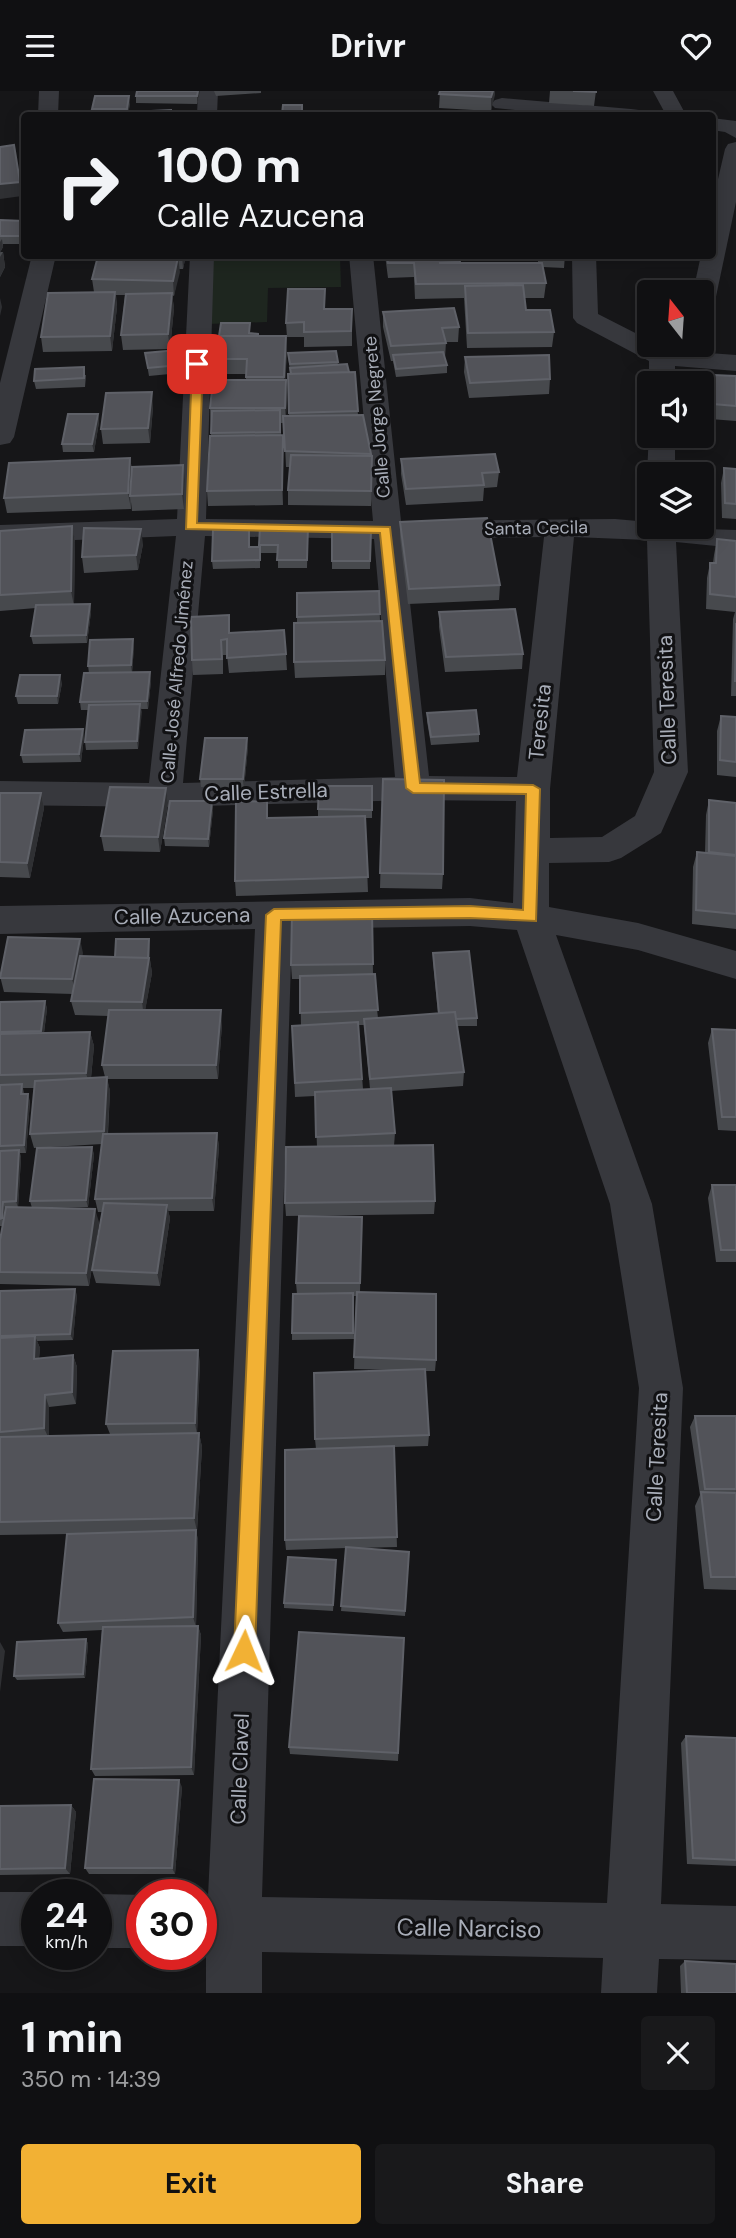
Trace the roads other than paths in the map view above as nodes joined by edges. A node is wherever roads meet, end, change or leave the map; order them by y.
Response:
1 (49, 91) edge
2 (208, 91) edge
3 (663, 91) edge
4 (502, 104) dead end
5 (48, 112) edge
6 (207, 112) edge
7 (597, 112) edge
8 (674, 112) edge
9 (716, 124) edge
10 (736, 131) edge
11 (736, 149) edge
12 (716, 241) edge
13 (43, 259) edge
14 (202, 259) edge
15 (361, 259) edge
16 (584, 259) edge
17 (712, 259) edge
18 (708, 280) edge
19 (637, 344) edge
20 (662, 357) joint
21 (736, 363) edge
22 (662, 371) edge
23 (0, 437) edge
24 (191, 527) junction
25 (560, 528) junction
26 (637, 528) edge
27 (386, 530) junction
28 (0, 534) edge
29 (714, 536) edge
30 (661, 539) edge
31 (736, 539) edge
32 (413, 788) junction
33 (533, 789) junction
34 (0, 793) edge
35 (165, 795) junction
36 (532, 851) junction
37 (274, 915) junction
38 (531, 917) junction
39 (0, 919) edge
40 (736, 965) edge
41 (0, 1919) edge
42 (21, 1919) edge
43 (218, 1923) edge
44 (631, 1931) junction
45 (736, 1933) edge
46 (234, 1993) edge
47 (629, 1993) edge

1 - 5 street
2 - 6 street
3 - 8 street
4 - 7 street
9 - 10 street
11 - 12 street
13 - 23 street
14 - 24 street, Calle José Alfredo Jiménez
15 - 27 street, Calle Jorge Negrete
16 - 19 street
17 - 18 street
20 - 21 street
20 - 22 street
24 - 27 street, Santa Cecila
24 - 28 street, Santa Cecila
24 - 35 street, Calle José Alfredo Jiménez
25 - 26 street, Santa Cecila
25 - 27 street, Santa Cecila
25 - 33 street, Teresita
27 - 32 street, Calle Jorge Negrete
29 - 31 street, Santa Cecila
30 - 36 street, Calle Teresita
32 - 33 street, Calle Estrella
32 - 35 street, Calle Estrella
33 - 36 street, Teresita
34 - 35 street, Calle Estrella
36 - 38 street, Teresita
37 - 38 street, Calle Azucena
37 - 39 street, Calle Azucena
37 - 43 street, Calle Clavel
38 - 40 street, Calle Azucena
38 - 44 street, Calle Teresita
41 - 42 street
43 - 44 street, Calle Narciso
43 - 46 street, Calle Clavel
44 - 45 street, Calle Narciso
44 - 47 street

